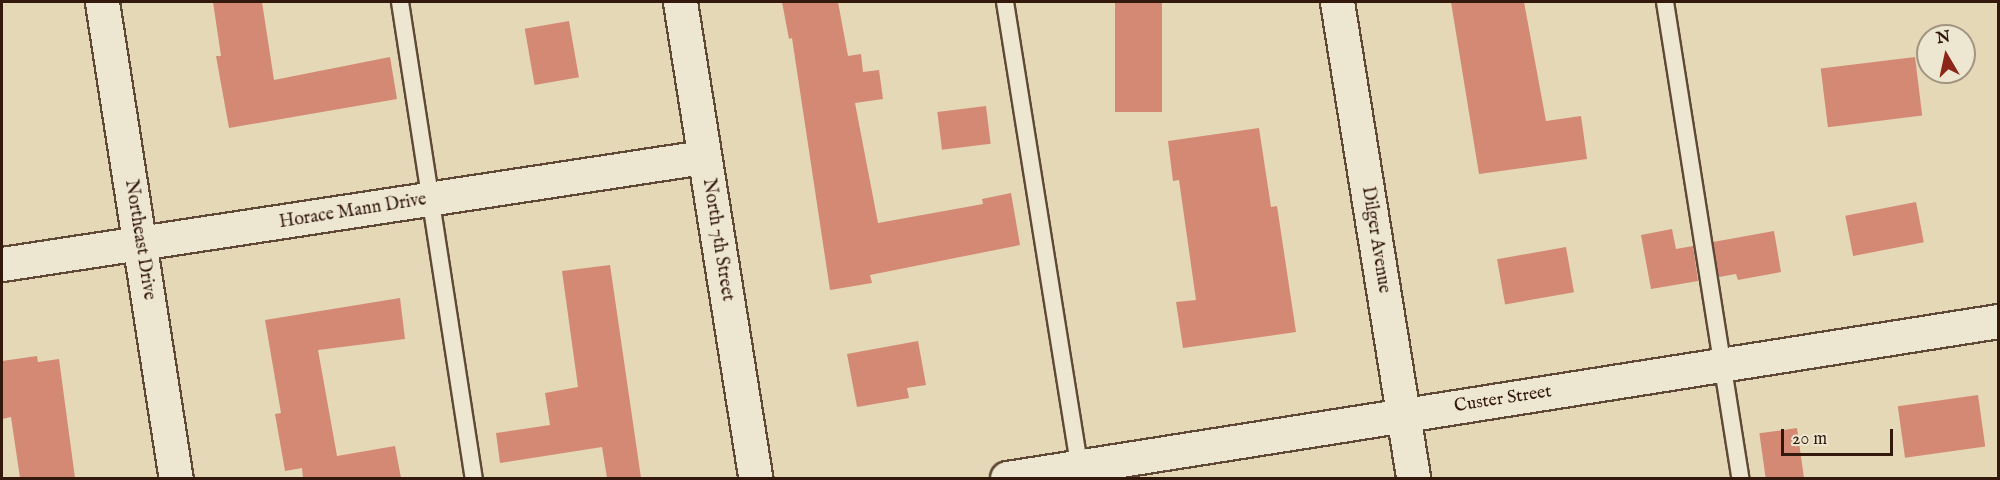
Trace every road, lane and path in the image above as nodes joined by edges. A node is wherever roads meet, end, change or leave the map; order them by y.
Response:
1 (102, 2) edge
2 (400, 2) edge
3 (680, 2) edge
4 (1005, 2) edge
5 (1337, 2) edge
6 (1665, 2) edge
7 (703, 157) junction
8 (430, 200) junction
9 (140, 246) junction
10 (2, 264) edge
11 (1998, 321) edge
12 (1722, 365) junction
13 (1403, 416) junction
14 (1080, 473) edge
15 (176, 478) edge
16 (474, 478) edge
17 (755, 478) edge
18 (1007, 478) edge
19 (1413, 478) edge
20 (1740, 478) edge

1 - 9 street, Northeast Drive
2 - 8 lane
3 - 7 street, North 7th Street
4 - 14 lane
5 - 13 street, Dilger Avenue
6 - 12 lane
7 - 8 street, Horace Mann Drive
7 - 17 street, North 7th Street
8 - 9 street, Horace Mann Drive
8 - 16 lane
9 - 10 street, Horace Mann Drive
9 - 15 street, Northeast Drive
11 - 12 street, Custer Street
12 - 13 street, Custer Street
12 - 20 lane
13 - 14 street, Custer Street
13 - 19 street, Dilger Avenue
14 - 18 street, Custer Street

